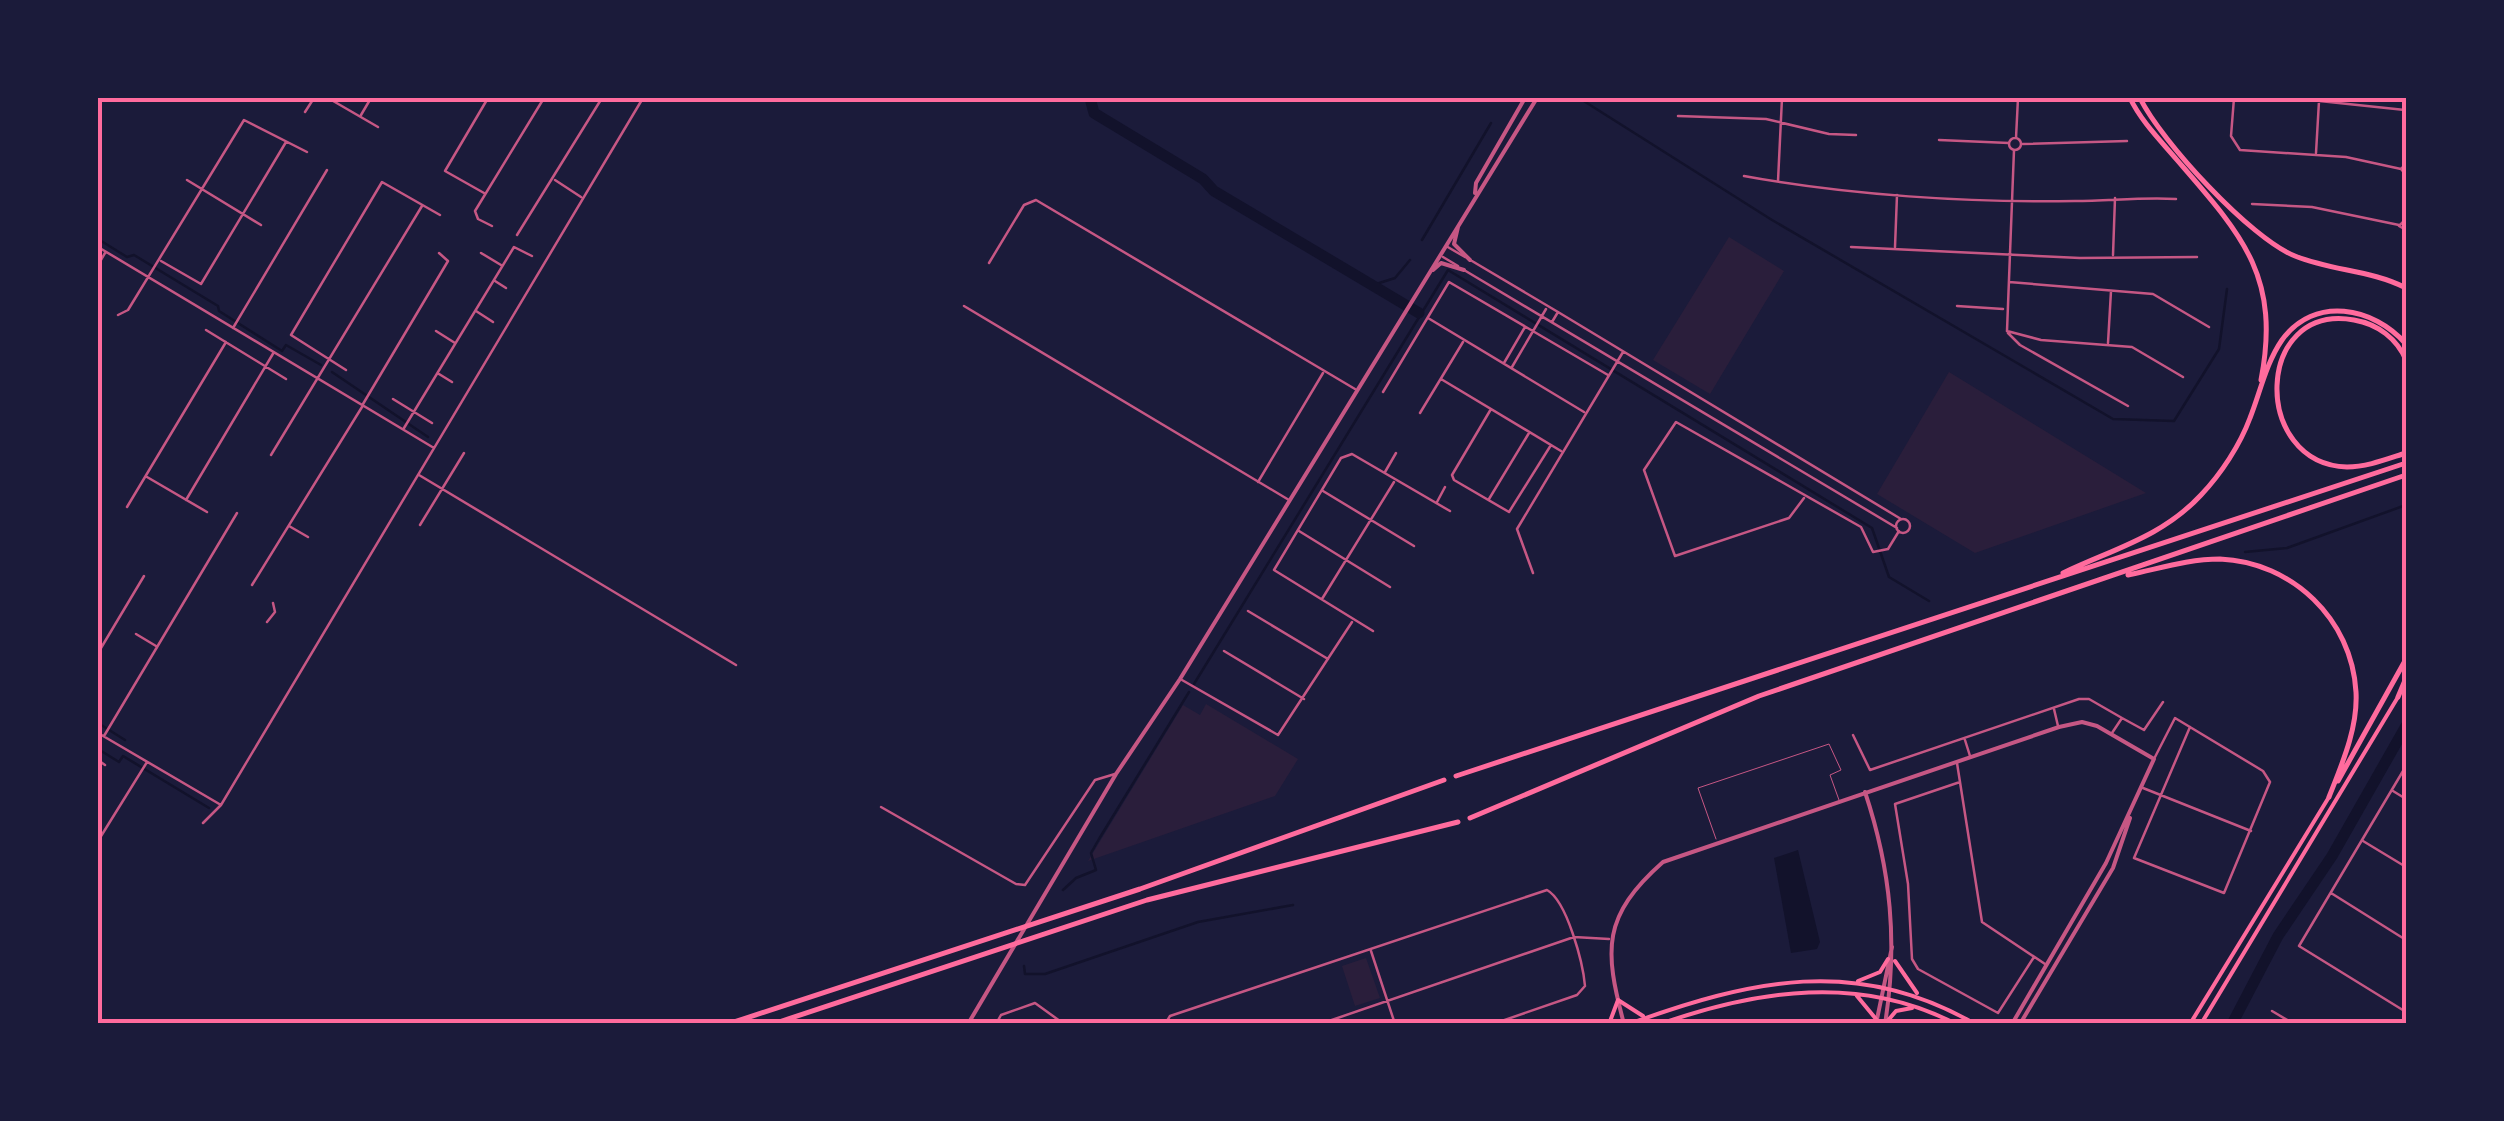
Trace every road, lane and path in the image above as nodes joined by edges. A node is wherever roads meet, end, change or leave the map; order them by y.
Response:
1 (314, 98) edge
2 (328, 98) edge
3 (371, 98) edge
4 (488, 98) edge
5 (544, 98) edge
6 (602, 98) edge
7 (642, 98) edge
8 (1525, 98) edge
9 (1537, 98) edge
10 (1782, 98) edge
11 (2018, 98) edge
12 (2130, 98) edge
13 (2140, 98) edge
14 (2234, 98) edge
15 (2291, 98) edge
16 (2319, 100) edge
17 (2406, 111) edge
18 (305, 112) dead end
19 (360, 116) junction
20 (1678, 116) dead end
21 (1781, 122) junction
22 (378, 127) dead end
23 (1856, 135) dead end
24 (2016, 138) junction
25 (286, 140) junction
26 (1939, 140) dead end
27 (2127, 141) dead end
28 (2009, 143) junction
29 (2021, 144) junction
30 (2014, 150) junction
31 (306, 152) dead end
32 (2316, 155) junction
33 (2406, 164) edge
34 (2401, 169) junction
35 (327, 170) dead end
36 (1744, 176) dead end
37 (2406, 177) edge
38 (553, 178) junction
39 (187, 180) dead end
40 (1778, 183) junction
41 (203, 189) junction
42 (1474, 193) junction
43 (1897, 193) junction
44 (485, 194) junction
45 (2115, 197) junction
46 (582, 198) junction
47 (2012, 198) junction
48 (2176, 199) dead end
49 (2252, 204) dead end
50 (423, 205) junction
51 (1464, 213) junction
52 (243, 214) junction
53 (440, 215) dead end
54 (2406, 220) edge
55 (262, 225) dead end
56 (2399, 225) junction
57 (492, 226) dead end
58 (2405, 230) edge
59 (518, 235) dead end
60 (1445, 245) junction
61 (98, 246) edge
62 (1850, 247) dead end
63 (1895, 248) junction
64 (106, 252) junction
65 (439, 253) dead end
66 (481, 253) dead end
67 (2406, 253) edge
68 (2009, 254) junction
69 (1439, 255) junction
70 (532, 256) dead end
71 (2197, 256) dead end
72 (2113, 258) junction
73 (1470, 260) junction
74 (158, 262) junction
75 (989, 262) dead end
76 (98, 264) edge
77 (502, 265) junction
78 (1464, 270) junction
79 (1428, 274) junction
80 (148, 277) junction
81 (494, 280) junction
82 (2009, 282) junction
83 (506, 288) dead end
84 (2406, 288) edge
85 (2111, 290) junction
86 (964, 306) dead end
87 (1548, 306) junction
88 (1957, 306) dead end
89 (2005, 309) junction
90 (475, 310) junction
91 (1558, 312) junction
92 (118, 315) dead end
93 (1426, 317) junction
94 (1541, 318) junction
95 (493, 322) dead end
96 (1552, 322) junction
97 (1526, 326) junction
98 (2209, 327) dead end
99 (233, 328) junction
100 (1535, 329) junction
101 (206, 330) dead end
102 (436, 331) dead end
103 (2007, 332) junction
104 (1464, 340) junction
105 (2042, 340) junction
106 (226, 342) junction
107 (455, 343) junction
108 (2406, 344) edge
109 (2108, 345) junction
110 (1624, 351) junction
111 (274, 352) junction
112 (2030, 352) junction
113 (329, 360) junction
114 (2406, 360) edge
115 (1618, 361) junction
116 (1504, 364) junction
117 (266, 366) junction
118 (1512, 368) junction
119 (346, 370) dead end
120 (1324, 372) junction
121 (437, 373) junction
122 (1609, 374) junction
123 (2183, 377) dead end
124 (286, 379) dead end
125 (318, 379) junction
126 (1441, 379) junction
127 (452, 382) dead end
128 (1357, 390) junction
129 (1383, 392) dead end
130 (2258, 393) junction
131 (393, 399) dead end
132 (364, 401) junction
133 (2128, 406) dead end
134 (1492, 409) junction
135 (414, 412) junction
136 (1586, 412) junction
137 (1420, 413) dead end
138 (432, 423) dead end
139 (403, 430) junction
140 (1530, 432) junction
141 (1551, 445) junction
142 (434, 448) junction
143 (1562, 452) junction
144 (464, 453) dead end
145 (1396, 453) dead end
146 (2406, 453) edge
147 (271, 455) dead end
148 (2406, 463) edge
149 (1384, 473) junction
150 (418, 474) junction
151 (2406, 475) edge
152 (146, 476) junction
153 (1396, 480) junction
154 (1258, 482) junction
155 (1445, 487) dead end
156 (442, 489) junction
157 (1322, 490) junction
158 (1804, 498) junction
159 (186, 500) junction
160 (1290, 500) junction
161 (1489, 501) junction
162 (1436, 503) junction
163 (127, 507) dead end
164 (1450, 511) dead end
165 (207, 512) dead end
166 (237, 513) dead end
167 (1371, 520) junction
168 (1901, 520) junction
169 (288, 525) junction
170 (420, 526) dead end
171 (1297, 530) junction
172 (1898, 530) junction
173 (308, 537) dead end
174 (1414, 546) dead end
175 (1346, 560) junction
176 (1533, 573) dead end
177 (144, 576) dead end
178 (2107, 580) junction
179 (2047, 581) junction
180 (252, 585) dead end
181 (1390, 586) dead end
182 (1321, 600) junction
183 (273, 603) dead end
184 (1248, 611) dead end
185 (1353, 620) junction
186 (267, 622) dead end
187 (1373, 632) dead end
188 (136, 634) dead end
189 (158, 646) junction
190 (1224, 651) dead end
191 (98, 653) edge
192 (1329, 659) junction
193 (2406, 659) edge
194 (736, 664) dead end
195 (1180, 679) junction
196 (2406, 682) edge
197 (2398, 697) joint
198 (1304, 699) junction
199 (2163, 702) dead end
200 (2053, 708) junction
201 (2122, 718) junction
202 (2059, 727) junction
203 (2190, 727) junction
204 (98, 732) edge
205 (2112, 733) junction
206 (105, 734) junction
207 (1852, 735) dead end
208 (1964, 740) junction
209 (1970, 758) junction
210 (2154, 759) junction
211 (98, 760) edge
212 (146, 762) junction
213 (1957, 762) junction
214 (105, 764) dead end
215 (2406, 766) edge
216 (1116, 774) junction
217 (1456, 776) dead end
218 (1444, 780) dead end
219 (1960, 782) junction
220 (2141, 788) junction
221 (2392, 790) junction
222 (1865, 792) junction
223 (2159, 795) junction
224 (2329, 797) junction
225 (2406, 799) edge
226 (1840, 801) junction
227 (220, 805) junction
228 (881, 806) dead end
229 (2131, 814) junction
230 (1470, 818) dead end
231 (1458, 822) dead end
232 (203, 824) dead end
233 (2251, 831) junction
234 (2361, 840) junction
235 (98, 841) edge
236 (1717, 842) junction
237 (2406, 867) edge
238 (2330, 892) junction
239 (2083, 919) junction
240 (2069, 927) junction
241 (1574, 938) junction
242 (1609, 939) junction
243 (2406, 940) edge
244 (1371, 950) junction
245 (2034, 957) junction
246 (1891, 960) junction
247 (2047, 965) junction
248 (1853, 982) junction
249 (1882, 987) junction
250 (1891, 989) junction
251 (1852, 992) junction
252 (1922, 997) junction
253 (1880, 998) junction
254 (1618, 1000) junction
255 (1889, 1000) junction
256 (1387, 1001) junction
257 (1916, 1007) junction
258 (2272, 1011) dead end
259 (2406, 1012) edge
260 (1646, 1017) junction
261 (1876, 1021) edge
262 (728, 1024) edge
263 (773, 1024) edge
264 (968, 1024) edge
265 (996, 1024) edge
266 (1064, 1024) edge
267 (1165, 1024) edge
268 (1320, 1024) edge
269 (1395, 1024) edge
270 (1493, 1024) edge
271 (1609, 1024) edge
272 (1626, 1024) edge
273 (1660, 1024) edge
274 (1885, 1024) edge
275 (1956, 1024) edge
276 (1975, 1024) edge
277 (2012, 1024) edge
278 (2020, 1024) edge
279 (2190, 1024) edge
280 (2201, 1024) edge
281 (2294, 1024) edge

1 - 18 street
2 - 19 street
3 - 19 street
4 - 44 street
5 - 44 street
6 - 38 street
7 - 46 street
8 - 42 street
9 - 42 street
10 - 21 street
11 - 24 street
12 - 130 highway
13 - 84 highway
14 - 32 street
15 - 16 street
16 - 17 street
16 - 32 street
19 - 22 street
20 - 21 street
21 - 23 street
21 - 40 street
24 - 28 street
24 - 29 street
25 - 31 street
25 - 41 street
25 - 52 street
26 - 28 street
27 - 29 street
28 - 30 street
29 - 30 street
30 - 47 street
32 - 34 street
33 - 34 street
34 - 37 street
35 - 99 street
36 - 40 street
37 - 54 street
38 - 46 street
38 - 59 street
39 - 41 street
40 - 43 street
41 - 52 street
41 - 74 street
42 - 51 street
43 - 47 street
43 - 63 street
44 - 57 street
45 - 47 street
45 - 48 street
45 - 72 street
46 - 142 street
47 - 68 street
49 - 56 street
50 - 53 street
50 - 113 street
50 - 113 street
51 - 60 street
51 - 73 street
52 - 55 street
52 - 74 street
54 - 56 street
56 - 58 street
58 - 67 street
60 - 69 street
60 - 73 street
61 - 64 street
62 - 63 street
63 - 68 street
64 - 76 street
64 - 80 street
65 - 132 street
66 - 77 street
68 - 72 street
68 - 82 street
69 - 78 street
69 - 79 street
70 - 77 street
71 - 72 street
73 - 87 street
74 - 80 street
75 - 120 street
77 - 81 street
78 - 79 street
78 - 94 street
79 - 128 street
80 - 92 street
80 - 99 street
81 - 83 street
81 - 90 street
82 - 85 street
82 - 89 street
85 - 98 street
85 - 109 street
86 - 154 street
87 - 91 street
87 - 94 street
88 - 89 street
89 - 103 street
90 - 95 street
90 - 107 street
91 - 96 street
91 - 110 street
93 - 97 street
93 - 104 street
93 - 129 street
94 - 96 street
94 - 100 street
96 - 115 street
97 - 100 street
97 - 116 street
99 - 111 street
100 - 118 street
100 - 122 street
101 - 106 street
102 - 107 street
103 - 105 street
103 - 112 street
104 - 116 street
104 - 126 street
105 - 109 street
105 - 112 street
106 - 117 street
106 - 152 street
107 - 121 street
108 - 130 highway
109 - 123 street
110 - 115 street
110 - 168 street
111 - 117 street
111 - 125 street
112 - 133 street
113 - 119 street
113 - 125 street
114 - 146 highway
115 - 122 street
115 - 172 street
116 - 118 street
117 - 124 street
117 - 159 street
118 - 136 street
120 - 128 street
120 - 154 street
121 - 127 street
121 - 135 street
122 - 136 street
125 - 132 street
125 - 147 street
126 - 134 street
126 - 137 street
128 - 160 street
130 - 179 highway
131 - 135 street
132 - 139 street
132 - 169 street
134 - 140 street
134 - 161 street
135 - 138 street
135 - 139 street
136 - 143 street
139 - 142 street
140 - 141 street
140 - 161 street
141 - 143 street
141 - 161 street
142 - 150 street
143 - 176 street
144 - 156 street
145 - 149 street
148 - 179 highway
149 - 153 street
149 - 157 street
150 - 156 street
150 - 227 street
151 - 178 highway
152 - 159 street
152 - 163 street
153 - 162 street
153 - 167 street
154 - 160 street
155 - 162 street
156 - 170 street
156 - 194 street
157 - 167 street
157 - 171 street
158 - 158 street
158 - 172 street
159 - 165 street
160 - 195 street
162 - 164 street
166 - 189 street
167 - 174 street
167 - 175 street
168 - 172 street
168 - 172 street
169 - 173 street
169 - 180 street
171 - 175 street
171 - 182 street
175 - 181 street
175 - 182 street
177 - 191 street
178 - 224 highway
178 - 230 highway
179 - 217 highway
182 - 185 street
183 - 186 street
184 - 192 street
185 - 187 street
185 - 192 street
188 - 189 street
189 - 206 street
190 - 198 street
192 - 198 street
193 - 224 highway
195 - 198 street
195 - 216 street
196 - 197 highway
197 - 280 main road
199 - 201 street
200 - 201 street
200 - 202 street
200 - 208 street
201 - 205 street
202 - 205 street
202 - 209 street
203 - 210 street
203 - 223 street
203 - 233 street
204 - 206 street
205 - 210 street
206 - 212 street
207 - 208 street
208 - 209 street
209 - 213 street
210 - 220 street
211 - 214 street
212 - 227 street
212 - 235 street
213 - 219 street
213 - 222 street
215 - 221 street
216 - 228 street
216 - 264 street
218 - 262 highway
219 - 245 street
219 - 245 street
220 - 223 street
220 - 229 street
221 - 225 street
221 - 234 street
222 - 226 street
222 - 246 street
223 - 233 street
223 - 233 street
224 - 279 main road
226 - 236 street
226 - 236 lane
227 - 232 street
229 - 239 street
229 - 240 street
231 - 263 highway
234 - 237 street
234 - 238 street
236 - 242 street
238 - 243 street
238 - 259 street
239 - 240 street
239 - 278 street
240 - 247 street
241 - 242 street
241 - 244 street
241 - 256 street
241 - 270 street
242 - 254 street
244 - 256 street
244 - 267 street
245 - 247 street
246 - 248 main road
246 - 249 street
246 - 250 street
246 - 252 main road
247 - 277 street
248 - 249 main road
248 - 260 main road
249 - 250 main road
249 - 253 street
250 - 252 main road
250 - 255 street
251 - 253 main road
251 - 261 main road
251 - 273 main road
252 - 276 main road
253 - 255 main road
253 - 261 street
254 - 260 main road
254 - 271 main road
254 - 272 street
255 - 257 main road
255 - 274 street
256 - 268 street
256 - 269 street
257 - 274 main road
257 - 275 main road
258 - 281 street
260 - 272 main road
265 - 266 street

